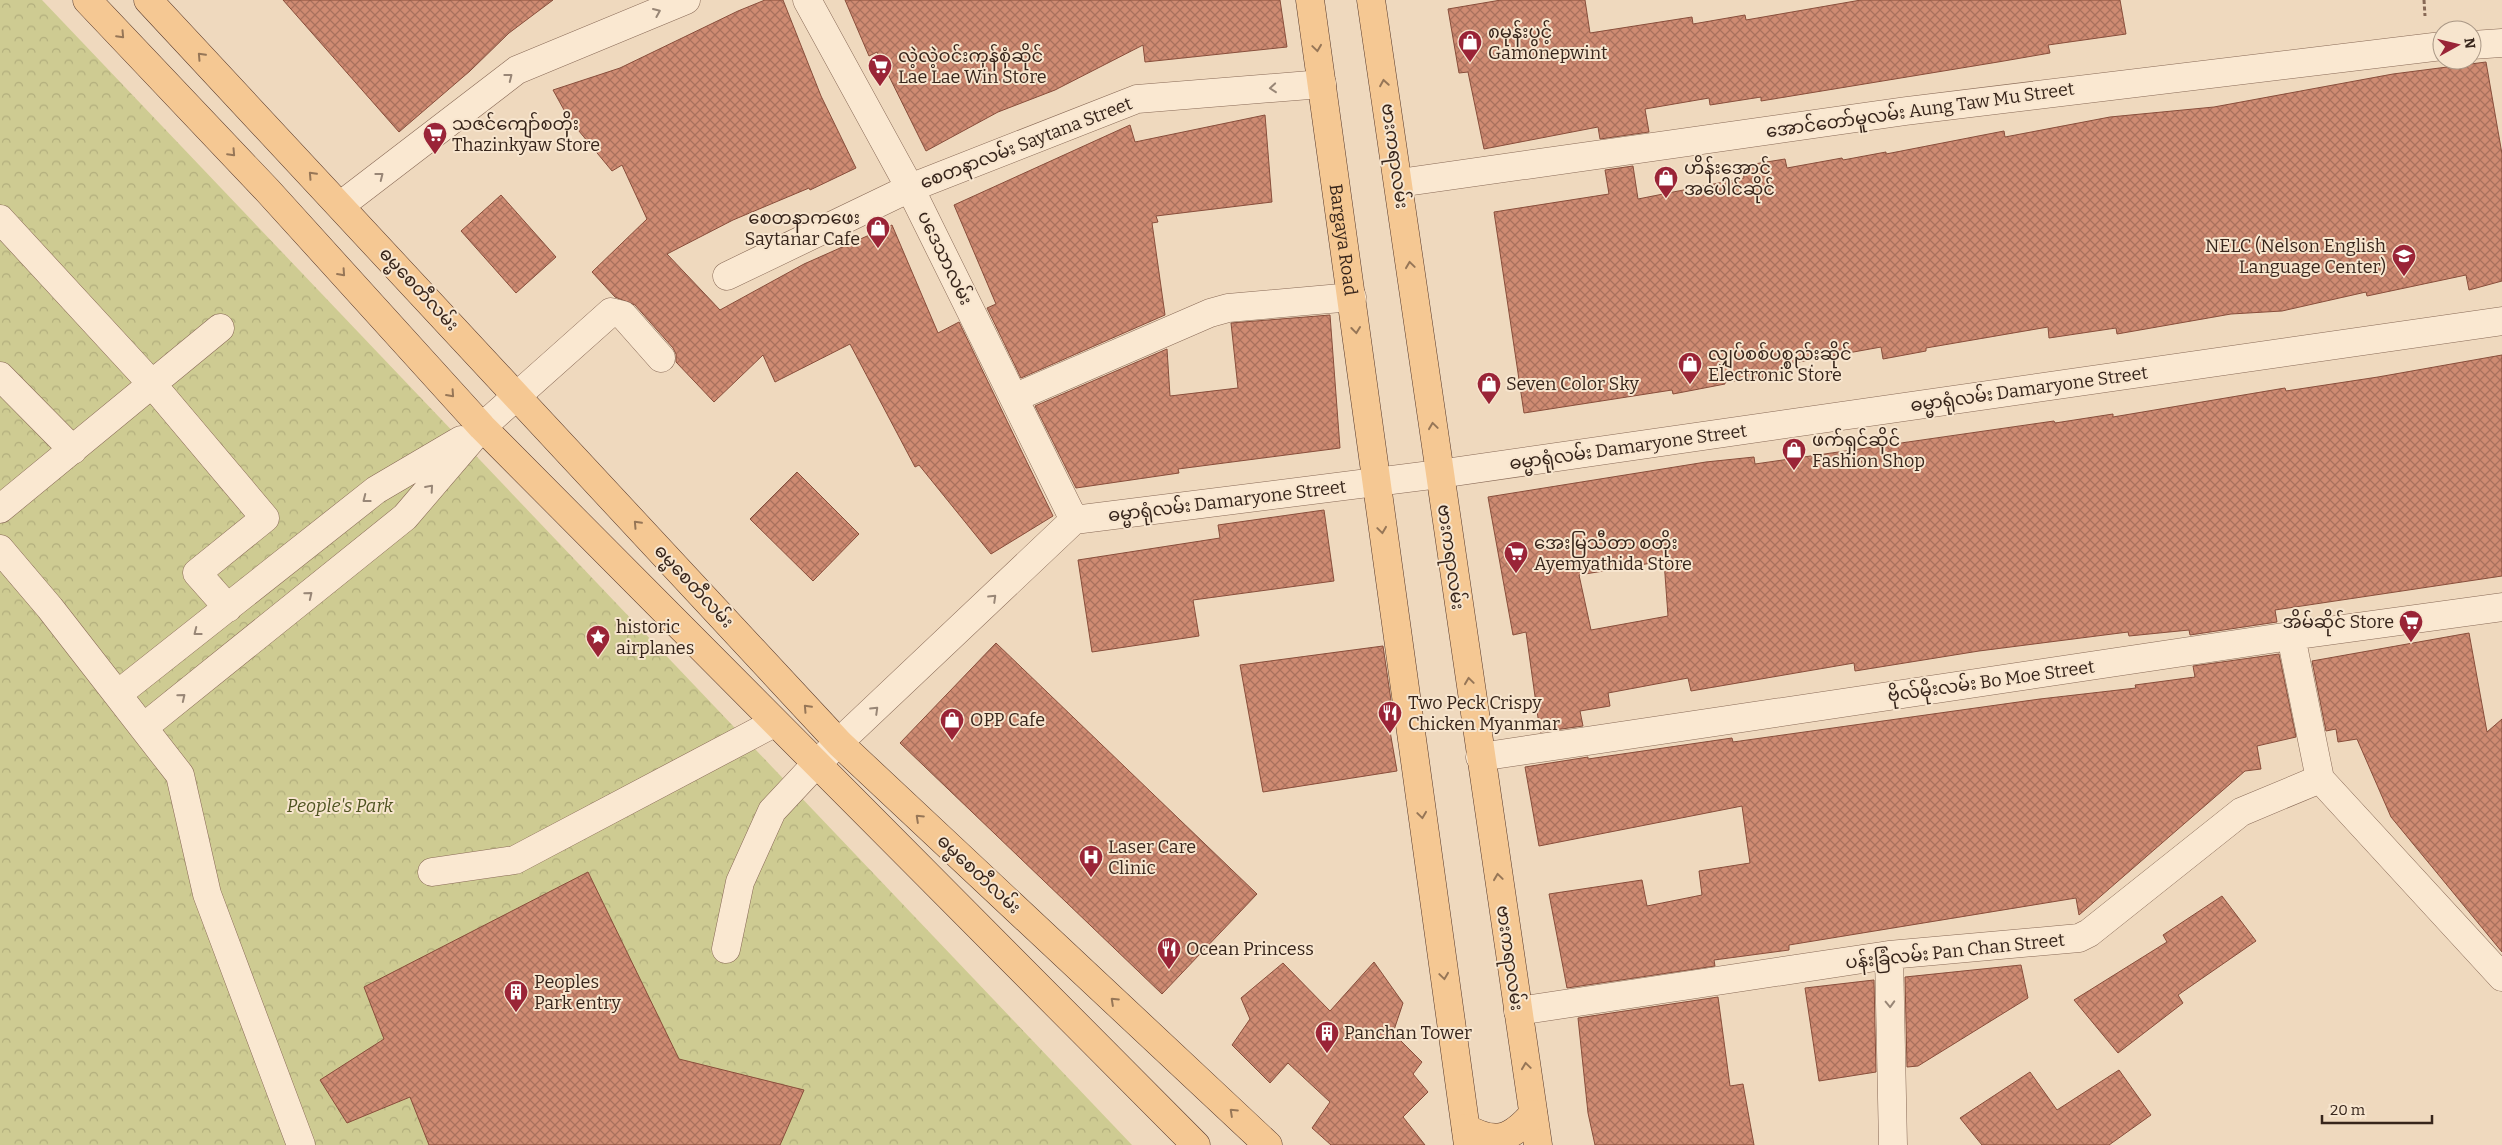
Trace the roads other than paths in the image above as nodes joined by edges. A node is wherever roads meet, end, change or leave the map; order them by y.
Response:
1 (87, 0) edge
2 (148, 0) edge
3 (686, 0) edge
4 (807, 0) edge
5 (1310, 0) edge
6 (1371, 0) edge
7 (2502, 43) edge
8 (2482, 44) edge
9 (2432, 47) edge
10 (1322, 84) junction
11 (1399, 183) junction
12 (910, 188) junction
13 (341, 205) junction
14 (0, 219) edge
15 (727, 276) dead end
16 (1352, 297) junction
17 (2502, 321) edge
18 (220, 328) dead end
19 (661, 358) dead end
20 (0, 376) edge
21 (152, 384) junction
22 (517, 394) junction
23 (1014, 398) junction
24 (482, 428) junction
25 (73, 450) junction
26 (1439, 474) junction
27 (1376, 482) junction
28 (0, 509) edge
29 (1074, 520) junction
30 (0, 549) edge
31 (228, 608) junction
32 (2502, 608) edge
33 (2291, 636) junction
34 (118, 694) junction
35 (774, 723) junction
36 (144, 727) junction
37 (840, 744) junction
38 (1480, 756) junction
39 (815, 765) junction
40 (2320, 779) junction
41 (432, 872) dead end
42 (726, 949) dead end
43 (1889, 955) junction
44 (2502, 978) edge
45 (1518, 1012) junction
46 (1533, 1114) junction
47 (1467, 1136) edge
48 (301, 1145) edge
49 (1196, 1145) edge
50 (1268, 1145) edge
51 (1538, 1145) edge
52 (1893, 1145) edge

1 -> 24 main road, ဓမ္မစေတီလမ်း
13 -> 2 main road, ဓမ္မစေတီလမ်း
13 -> 3 street
4 - 12 street, ပဒေသာလမ်း
5 -> 10 main road, Bargaya Road
11 -> 6 main road, ဗားကရာလမ်း
7 - 8 street
9 - 11 street, အောင်တော်မူလမ်း Aung Taw Mu Street
10 -> 12 street, စေတနာလမ်း Saytana Street
10 - 16 main road, Bargaya Road
26 -> 11 main road, ဗားကရာလမ်း
12 - 15 street, စေတနာလမ်း Saytana Street
12 - 23 street, ပဒေသာလမ်း
13 - 22 main road, ဓမ္မစေတီလမ်း
14 - 21 street
16 - 23 street
16 -> 27 main road, Bargaya Road
17 - 26 street, ဓမ္မာရုံလမ်း Damaryone Street
18 - 21 street
19 - 22 street
20 - 25 street
21 - 25 street
21 - 31 street
22 - 24 street
37 -> 22 main road, ဓမ္မစေတီလမ်း
23 - 29 street, ပဒေသာလမ်း
24 -> 31 street
24 - 35 main road, ဓမ္မစေတီလမ်း
36 -> 24 street
25 - 28 street
26 - 27 street, ဓမ္မာရုံလမ်း Damaryone Street
38 -> 26 main road, ဗားကရာလမ်း
27 - 29 street, ဓမ္မာရုံလမ်း Damaryone Street
27 -> 47 main road
37 -> 29 street
30 - 34 street
31 -> 34 street
32 - 33 street, ဗိုလ်မိုးလမ်း Bo Moe Street
33 - 38 street, ဗိုလ်မိုးလမ်း Bo Moe Street
33 - 40 street
34 - 36 street
35 - 39 main road, ဓမ္မစေတီလမ်း
35 - 41 street
36 - 48 street
37 - 39 street
50 -> 37 main road, ဓမ္မစေတီလမ်း
45 -> 38 main road, ဗားကရာလမ်း
39 - 42 street
39 - 49 main road, ဓမ္မစေတီလမ်း
40 - 43 street, ပန်းခြံလမ်း Pan Chan Street
40 - 44 street
43 - 45 street, ပန်းခြံလမ်း Pan Chan Street
43 -> 52 street
46 -> 45 main road, ဗားကရာလမ်း
46 - 47 main road
46 - 51 main road, ဗားကရာလမ်း

